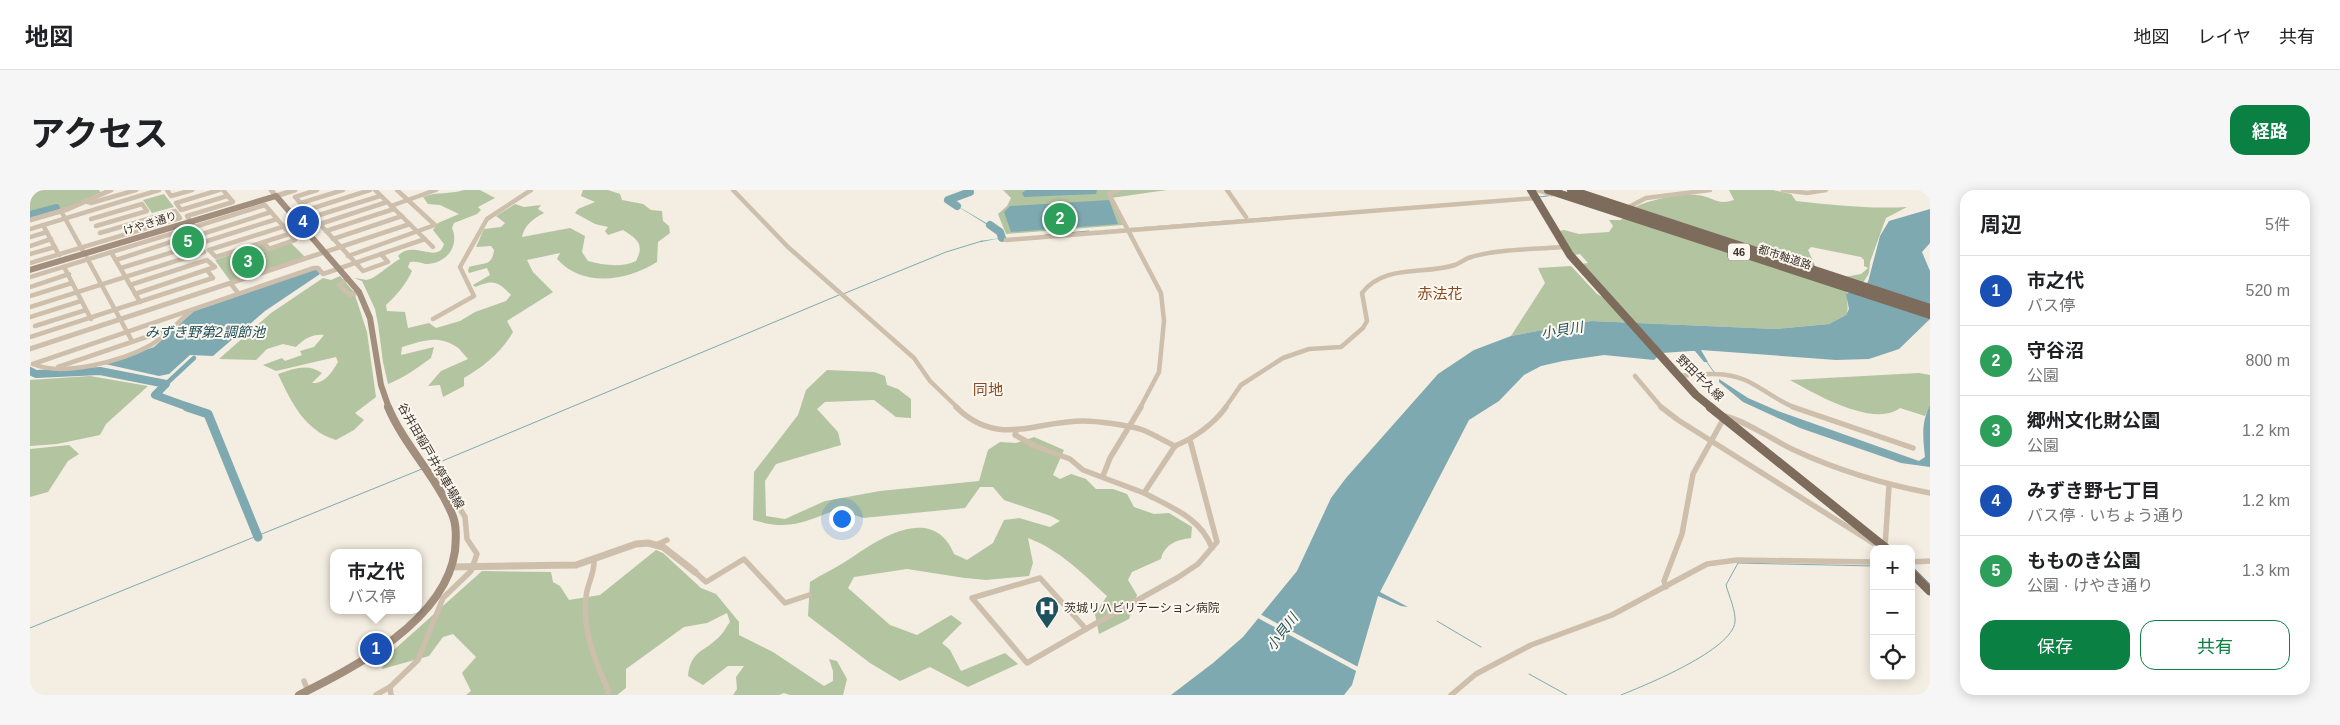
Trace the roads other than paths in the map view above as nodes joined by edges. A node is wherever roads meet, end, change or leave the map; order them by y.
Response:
1 (110, 190) edge
2 (136, 190) edge
3 (159, 190) edge
4 (167, 190) edge
5 (192, 190) edge
6 (219, 190) edge
7 (223, 190) edge
8 (271, 190) edge
9 (295, 190) edge
10 (317, 190) edge
11 (343, 190) edge
12 (370, 190) edge
13 (374, 190) edge
14 (397, 190) edge
15 (436, 190) edge
16 (531, 190) edge
17 (733, 190) edge
18 (1119, 190) edge
19 (1227, 190) edge
20 (1531, 190) edge
21 (1538, 190) edge
22 (1571, 190) edge
23 (1581, 190) edge
24 (1710, 190) edge
25 (1784, 190) edge
26 (1826, 190) edge
27 (1108, 192) edge
28 (1551, 193) edge
29 (228, 196) junction
30 (276, 196) junction
31 (380, 196) junction
32 (1536, 198) junction
33 (85, 201) junction
34 (409, 201) junction
35 (387, 202) junction
36 (301, 203) junction
37 (1630, 206) junction
38 (393, 208) junction
39 (307, 210) junction
40 (61, 211) junction
41 (87, 212) junction
42 (271, 212) junction
43 (1610, 213) joint
44 (402, 216) junction
45 (313, 217) junction
46 (1246, 217) dead end
47 (65, 218) junction
48 (91, 219) junction
49 (277, 219) junction
50 (30, 220) edge
51 (190, 222) junction
52 (298, 222) junction
53 (320, 224) junction
54 (410, 224) junction
55 (43, 225) junction
56 (96, 226) junction
57 (283, 226) junction
58 (30, 228) edge
59 (1127, 228) junction
60 (326, 231) junction
61 (417, 231) junction
62 (47, 232) junction
63 (100, 233) junction
64 (289, 234) junction
65 (30, 237) edge
66 (51, 239) junction
67 (333, 239) junction
68 (425, 239) junction
69 (1006, 240) dead end
70 (104, 241) junction
71 (264, 242) junction
72 (30, 246) edge
73 (55, 247) junction
74 (341, 247) junction
75 (433, 247) dead end
76 (1564, 247) junction
77 (111, 252) junction
78 (325, 252) junction
79 (30, 254) edge
80 (85, 254) junction
81 (381, 254) junction
82 (59, 255) junction
83 (348, 256) junction
84 (116, 260) junction
85 (30, 263) edge
86 (355, 263) junction
87 (64, 267) junction
88 (121, 268) junction
89 (339, 268) junction
90 (30, 270) edge
91 (207, 270) junction
92 (69, 274) junction
93 (30, 277) edge
94 (125, 277) junction
95 (349, 279) junction
96 (72, 283) junction
97 (101, 284) junction
98 (231, 284) junction
99 (130, 285) junction
100 (30, 286) edge
101 (77, 292) junction
102 (359, 292) junction
103 (238, 293) junction
104 (135, 294) junction
105 (30, 296) edge
106 (81, 301) junction
107 (140, 302) junction
108 (30, 307) edge
109 (1930, 308) edge
110 (193, 309) junction
111 (86, 310) junction
112 (116, 310) junction
113 (1930, 315) edge
114 (30, 317) edge
115 (91, 319) junction
116 (433, 319) dead end
117 (122, 320) junction
118 (35, 326) junction
119 (170, 329) junction
120 (127, 331) junction
121 (32, 337) edge
122 (132, 341) junction
123 (30, 349) edge
124 (55, 369) junction
125 (1677, 375) junction
126 (1635, 376) dead end
127 (1724, 417) junction
128 (1129, 427) junction
129 (1016, 432) junction
130 (1190, 440) junction
131 (1711, 440) junction
132 (1175, 446) junction
133 (1913, 448) dead end
134 (436, 470) dead end
135 (1103, 476) junction
136 (1889, 486) junction
137 (1144, 493) junction
138 (1930, 494) edge
139 (667, 540) dead end
140 (658, 544) junction
141 (1877, 545) edge
142 (1882, 545) edge
143 (1886, 545) edge
144 (1212, 548) junction
145 (594, 560) junction
146 (1930, 561) edge
147 (1870, 562) edge
148 (1915, 562) edge
149 (473, 566) junction
150 (451, 567) junction
151 (695, 572) joint
152 (1915, 576) edge
153 (1666, 586) junction
154 (1930, 591) edge
155 (809, 594) dead end
156 (422, 610) edge
157 (418, 614) edge
158 (1086, 629) junction
159 (304, 681) dead end
160 (390, 687) junction
161 (304, 693) edge
162 (376, 695) edge
163 (391, 695) edge
164 (608, 695) edge
165 (1451, 695) edge

1 - 33 street
2 - 33 street
3 - 41 street
4 - 5 street
6 - 29 street
7 - 29 street
8 - 30 street
9 - 30 street
10 - 36 street
11 - 36 street
12 - 39 street
13 - 31 street
14 - 34 street
15 - 34 street
16 - 116 street
17 - 129 street
18 - 27 street
19 - 46 street
20 - 32 main road, 野田牛久線
21 - 28 street
22 - 109 main road, 都市軸道路 / 46, bridge
23 - 37 street
24 - 37 street
25 - 26 street
27 - 59 street
28 - 43 street
28 - 113 main road, 都市軸道路 / 46, bridge
29 - 51 street
30 - 51 main road, けやき通り
30 - 52 main road, 谷井田稲戸井停車場線
31 - 35 street
31 - 45 street
32 - 59 street
32 - 76 main road, 野田牛久線
33 - 40 street
34 - 38 street
34 - 61 street
35 - 38 street
35 - 53 street
36 - 39 street
37 - 43 street
38 - 44 street
38 - 60 street
39 - 45 street
40 - 47 street
40 - 50 street
41 - 47 street
41 - 48 street
42 - 49 street
42 - 49 street
42 - 51 street
44 - 54 street
44 - 67 street
45 - 53 street
47 - 55 street
47 - 80 street
48 - 56 street
48 - 56 street
49 - 57 street
51 - 80 main road, けやき通り
52 - 57 street
52 - 78 main road, 谷井田稲戸井停車場線
53 - 60 street
54 - 61 street
54 - 74 street
55 - 58 street
55 - 62 street
56 - 63 street
57 - 64 street
57 - 71 street
59 - 69 street
59 - 128 street
60 - 67 street
61 - 68 street
61 - 83 street
62 - 65 street
62 - 66 street
63 - 70 street
63 - 70 street
64 - 71 street
64 - 71 street
66 - 72 street
66 - 73 street
67 - 74 street
68 - 75 street
68 - 81 street
70 - 80 street
73 - 79 street
73 - 82 street
74 - 78 street
74 - 83 street
76 - 125 main road, 野田牛久線
76 - 130 street
77 - 80 street
77 - 84 street
77 - 84 street
78 - 89 main road, 谷井田稲戸井停車場線
78 - 98 street
80 - 82 street
80 - 87 street
80 - 90 main road, けやき通り
80 - 97 street
81 - 86 street
81 - 86 street
82 - 85 street
83 - 86 street
84 - 88 street
86 - 89 street
87 - 92 street
87 - 93 street
88 - 94 street
88 - 94 street
89 - 95 main road, 谷井田稲戸井停車場線
89 - 103 street
91 - 99 street
91 - 104 street
91 - 107 street
92 - 96 street
92 - 100 street
94 - 97 street
94 - 99 street
95 - 102 main road, 谷井田稲戸井停車場線
95 - 102 street
96 - 101 street
96 - 105 street
97 - 101 street
97 - 112 street
98 - 103 street
98 - 117 street
99 - 104 street
101 - 106 street
101 - 108 street
102 - 150 main road, 谷井田稲戸井停車場線
103 - 110 street
104 - 107 street
106 - 111 street
106 - 114 street
107 - 112 street
110 - 119 street
110 - 120 street
111 - 115 street
111 - 118 street
112 - 115 street
112 - 117 street
114 - 118 street
115 - 121 street
117 - 120 street
117 - 123 street
118 - 121 street
119 - 122 street
119 - 124 street
120 - 122 street
120 - 124 street
122 - 124 street
125 - 127 main road, 野田牛久線
125 - 133 street
126 - 131 street
127 - 131 street
127 - 136 street
127 - 142 main road, 野田牛久線
128 - 129 street
128 - 132 street
128 - 135 street
129 - 135 street
130 - 132 street
130 - 144 street
131 - 141 street
131 - 153 street
132 - 137 street
134 - 149 street
135 - 137 street
136 - 138 street
136 - 143 street
137 - 144 street
139 - 140 street
140 - 145 street
140 - 151 street
144 - 158 street
145 - 149 street
145 - 164 street
146 - 148 street
147 - 153 street
149 - 150 street
149 - 160 street
150 - 156 main road, 谷井田稲戸井停車場線
151 - 155 street
152 - 154 main road
153 - 165 street
157 - 161 main road, 谷井田稲戸井停車場線
158 - 158 street
159 - 161 street
160 - 162 street
160 - 163 street

